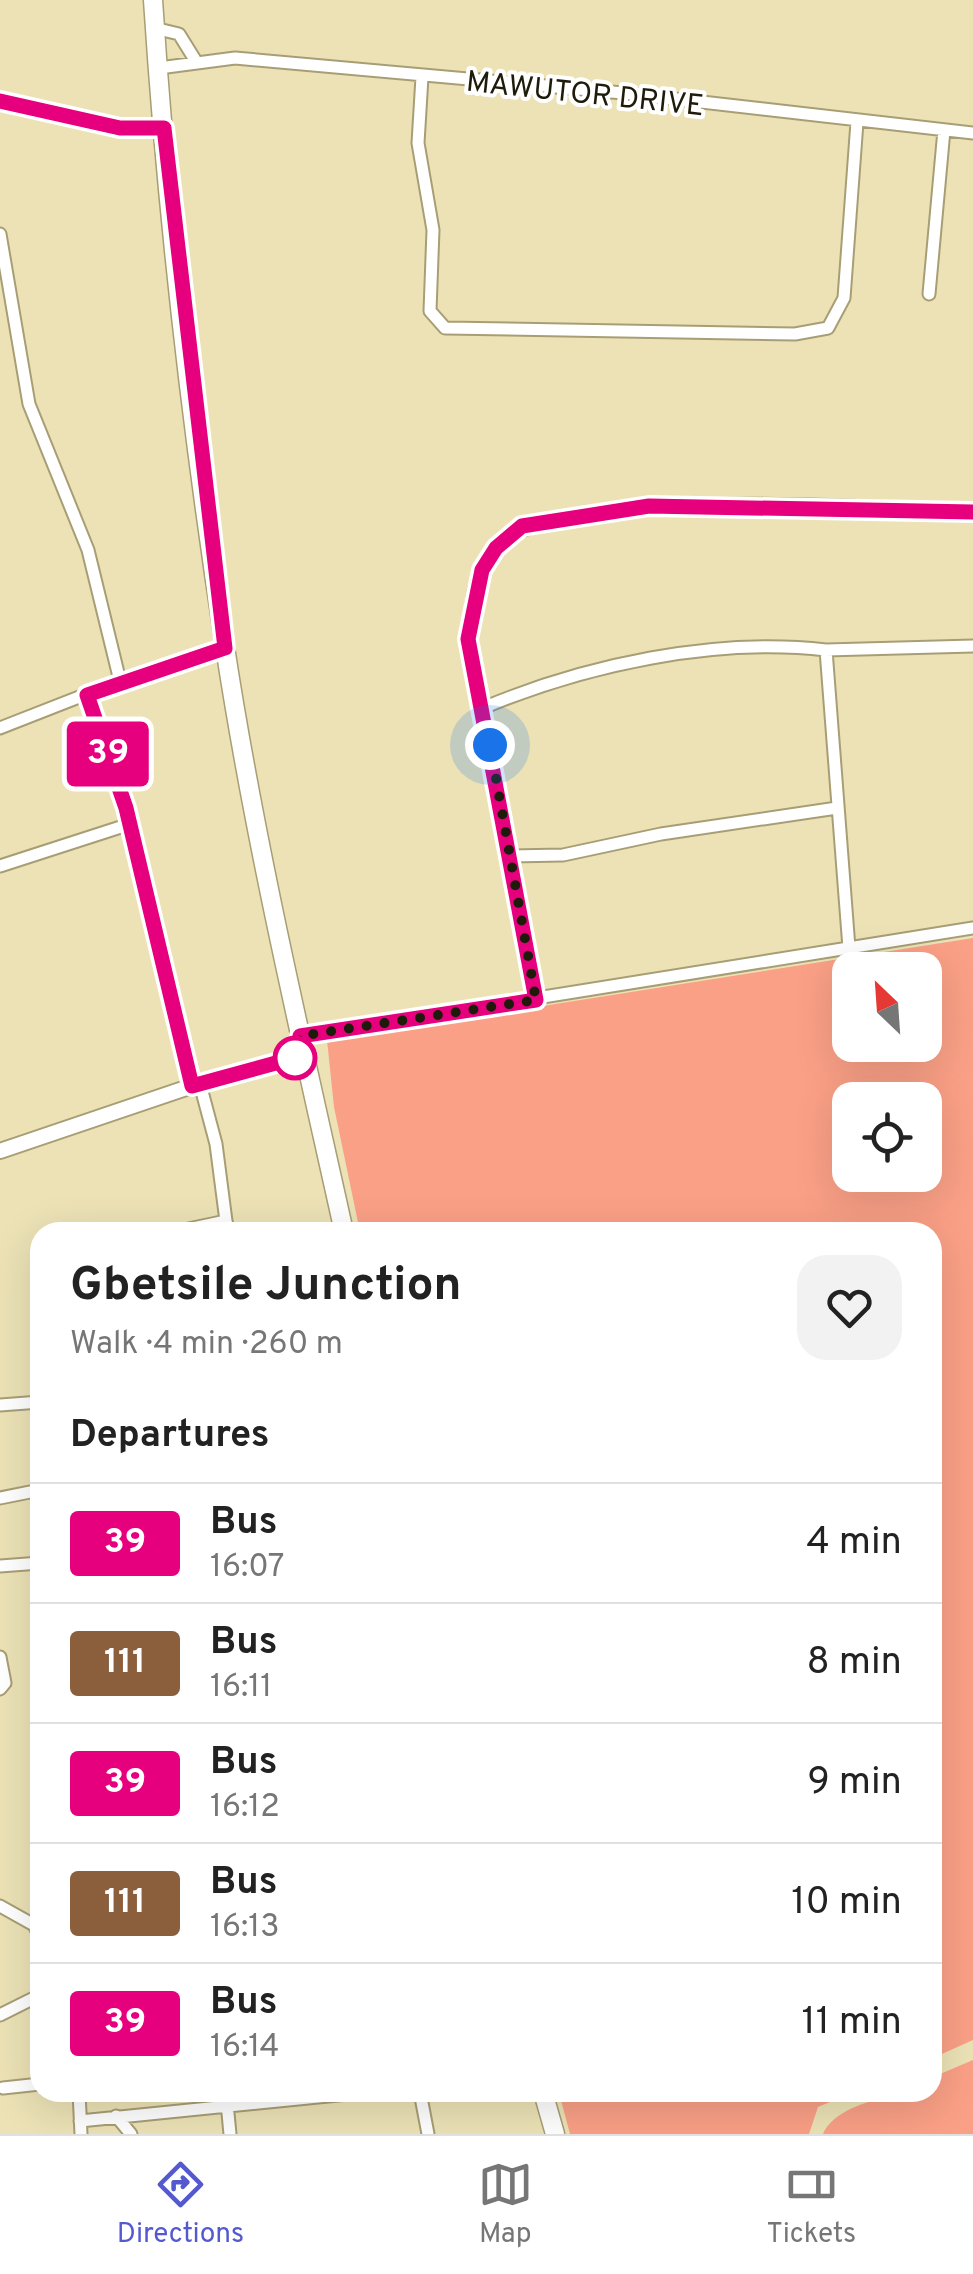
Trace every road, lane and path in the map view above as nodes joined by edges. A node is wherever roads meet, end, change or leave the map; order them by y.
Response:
1 (152, 0) edge
2 (154, 28) junction
3 (197, 63) junction
4 (159, 68) junction
5 (422, 78) junction
6 (0, 101) edge
7 (856, 122) junction
8 (164, 128) junction
9 (944, 130) junction
10 (973, 133) edge
11 (0, 234) edge
12 (929, 294) dead end
13 (973, 512) edge
14 (973, 646) edge
15 (225, 648) junction
16 (826, 650) junction
17 (120, 681) junction
18 (87, 695) junction
19 (483, 708) junction
20 (0, 728) edge
21 (837, 808) junction
22 (130, 824) junction
23 (511, 856) junction
24 (0, 866) edge
25 (973, 928) edge
26 (849, 948) junction
27 (536, 1000) junction
28 (300, 1036) junction
29 (305, 1055) junction
30 (196, 1085) junction
31 (0, 1151) edge
32 (227, 1222) edge
33 (342, 1222) edge
34 (30, 1402) edge
35 (0, 1404) edge
36 (30, 1492) edge
37 (0, 1498) edge
38 (30, 1564) edge
39 (0, 1566) edge
40 (0, 1657) edge
41 (0, 1689) edge
42 (0, 1906) edge
43 (30, 1925) edge
44 (30, 2000) edge
45 (0, 2016) edge
46 (30, 2085) edge
47 (3, 2088) dead end
48 (80, 2102) edge
49 (240, 2102) edge
50 (422, 2102) edge
51 (547, 2102) edge
52 (227, 2103) junction
53 (116, 2116) junction
54 (81, 2127) edge
55 (131, 2134) edge
56 (230, 2134) edge
57 (428, 2134) edge
58 (555, 2134) edge

1 - 2 highway
2 - 3 street
2 - 4 highway
3 - 4 street, MAWUTOR DRIVE
3 - 5 street, MAWUTOR DRIVE
4 - 8 highway
5 - 7 street, MAWUTOR DRIVE
5 - 7 street
6 - 8 street
7 - 9 street, MAWUTOR DRIVE
8 - 15 highway
9 - 10 street, MAWUTOR DRIVE
9 - 12 street
11 - 17 street
13 - 19 street
14 - 16 street
15 - 17 street
15 - 28 highway
16 - 19 street
16 - 21 street
17 - 18 street
18 - 20 street
18 - 22 street
19 - 23 street
21 - 23 street
21 - 26 street
22 - 24 street
22 - 30 street
23 - 27 street
25 - 26 street
26 - 27 street
27 - 28 street
28 - 29 highway
29 - 30 street
29 - 33 highway
30 - 31 street
30 - 32 street
34 - 35 street
36 - 37 street
38 - 39 street
40 - 41 street
42 - 43 street
44 - 45 street
46 - 47 street
48 - 54 street
49 - 52 street
50 - 57 street
51 - 58 highway
52 - 53 street
52 - 56 street
53 - 54 street
53 - 55 street

